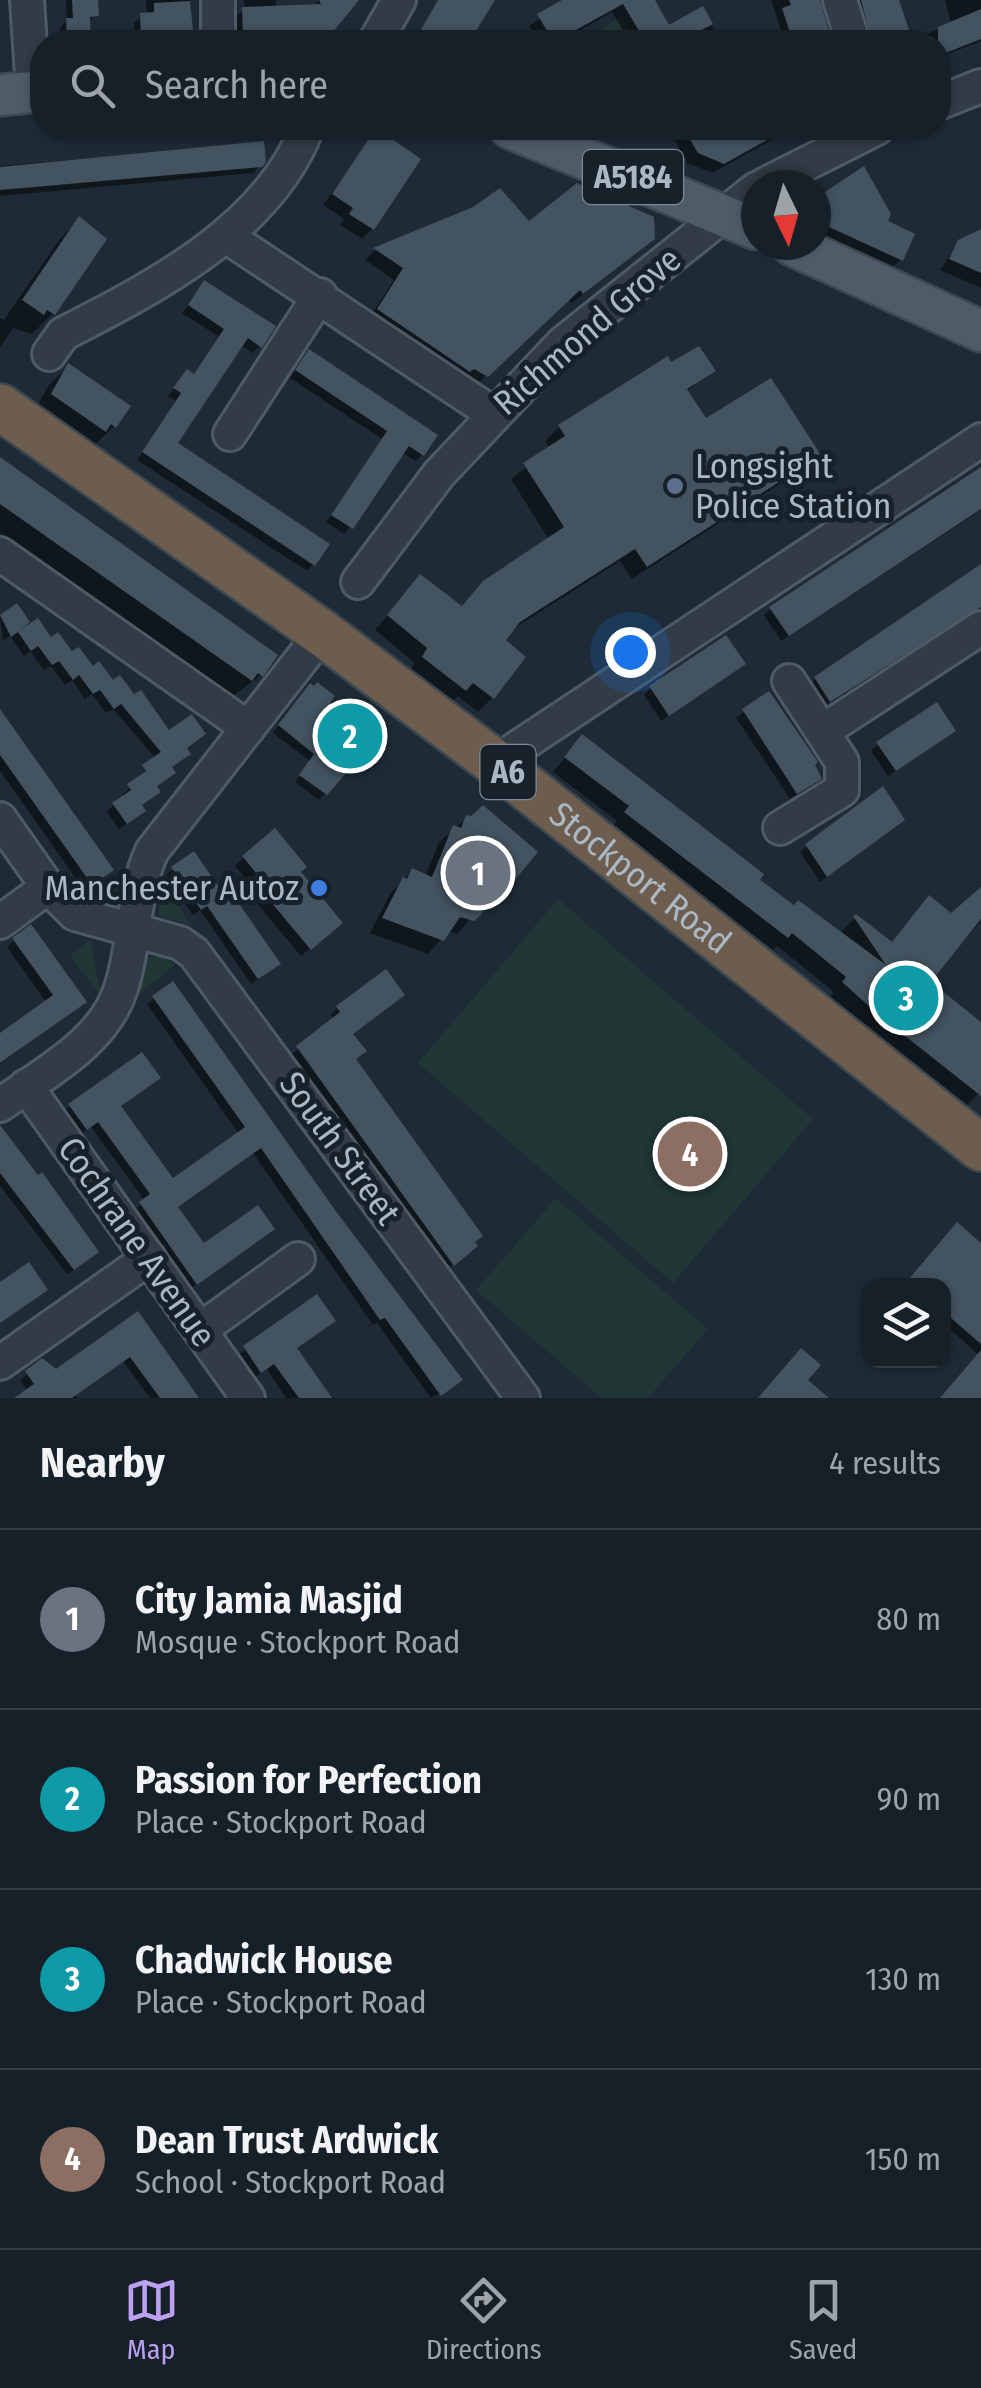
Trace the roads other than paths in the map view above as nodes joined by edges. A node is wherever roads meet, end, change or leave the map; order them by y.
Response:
1 (27, 0) edge
2 (218, 0) edge
3 (399, 0) edge
4 (840, 0) edge
5 (218, 30) edge
6 (382, 30) edge
7 (849, 30) edge
8 (981, 86) edge
9 (25, 93) edge
10 (951, 98) edge
11 (302, 140) edge
12 (540, 140) edge
13 (854, 140) edge
14 (794, 170) edge
15 (740, 221) edge
16 (226, 236) junction
17 (825, 260) edge
18 (320, 295) junction
19 (981, 331) edge
20 (49, 354) dead end
21 (0, 408) edge
22 (492, 413) junction
23 (230, 434) dead end
24 (981, 440) edge
25 (0, 554) edge
26 (358, 582) dead end
27 (981, 628) edge
28 (322, 633) junction
29 (789, 681) dead end
30 (248, 728) junction
31 (823, 731) junction
32 (502, 767) junction
33 (0, 820) edge
34 (780, 828) dead end
35 (48, 887) junction
36 (0, 922) edge
37 (131, 932) junction
38 (13, 1096) edge
39 (981, 1148) edge
40 (148, 1258) junction
41 (298, 1259) dead end
42 (200, 1330) junction
43 (0, 1363) edge
44 (248, 1398) edge
45 (523, 1398) edge

1 - 9 street
2 - 5 street
3 - 6 street
4 - 7 street
8 - 10 street
11 - 16 street
12 - 15 main road, A5184
13 - 14 street
15 - 22 street, Richmond Grove
16 - 18 street
16 - 20 street
17 - 19 main road
18 - 22 street
18 - 23 street
21 - 28 highway, Stockport Road / A6
22 - 26 street, Richmond Grove
24 - 32 street
25 - 30 street
27 - 31 street
28 - 30 street
28 - 32 highway, Stockport Road / A6
29 - 31 street
30 - 37 street
31 - 34 street
32 - 39 highway, Stockport Road / A6
33 - 35 street, South Street
35 - 36 street
35 - 37 street, South Street
37 - 38 street
37 - 45 street, South Street
38 - 40 street, Cochrane Avenue
40 - 42 street, Cochrane Avenue
40 - 43 street
41 - 42 street
42 - 44 street, Cochrane Avenue

